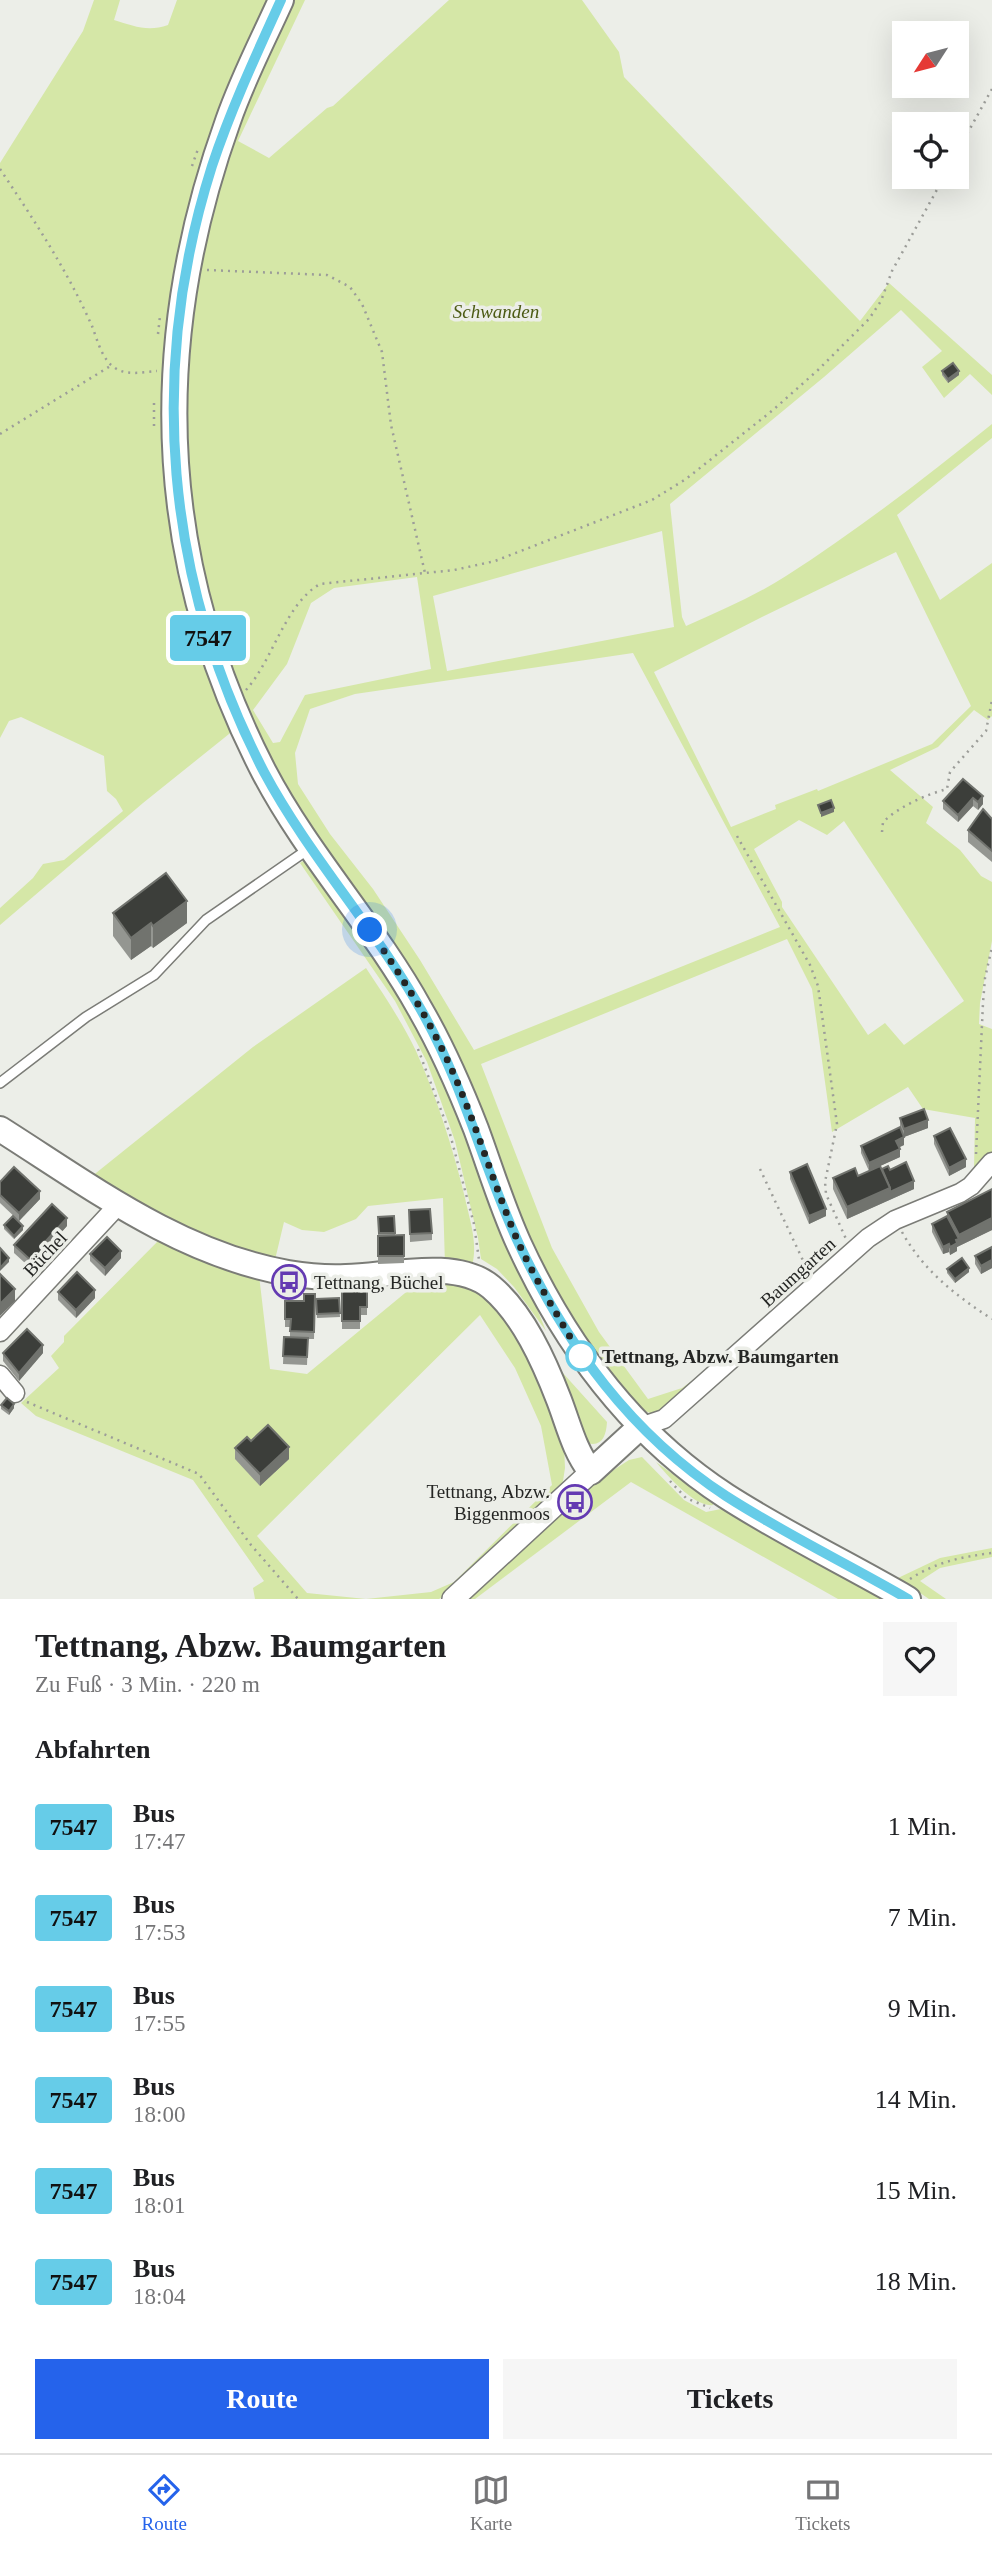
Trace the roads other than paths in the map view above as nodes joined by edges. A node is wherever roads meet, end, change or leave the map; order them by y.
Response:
1 (281, 0) edge
2 (311, 848) junction
3 (0, 1083) edge
4 (0, 1129) edge
5 (992, 1162) edge
6 (120, 1203) junction
7 (0, 1332) edge
8 (0, 1375) edge
9 (15, 1393) road end
10 (640, 1427) junction
11 (591, 1472) junction
12 (902, 1595) edge
13 (453, 1599) edge

1 - 2 main road
2 - 3 lane
2 - 10 main road
4 - 6 main road
5 - 10 street, Baumgarten
6 - 7 street, Büchel
6 - 11 main road
8 - 9 street
10 - 11 main road
10 - 12 main road
11 - 13 street

